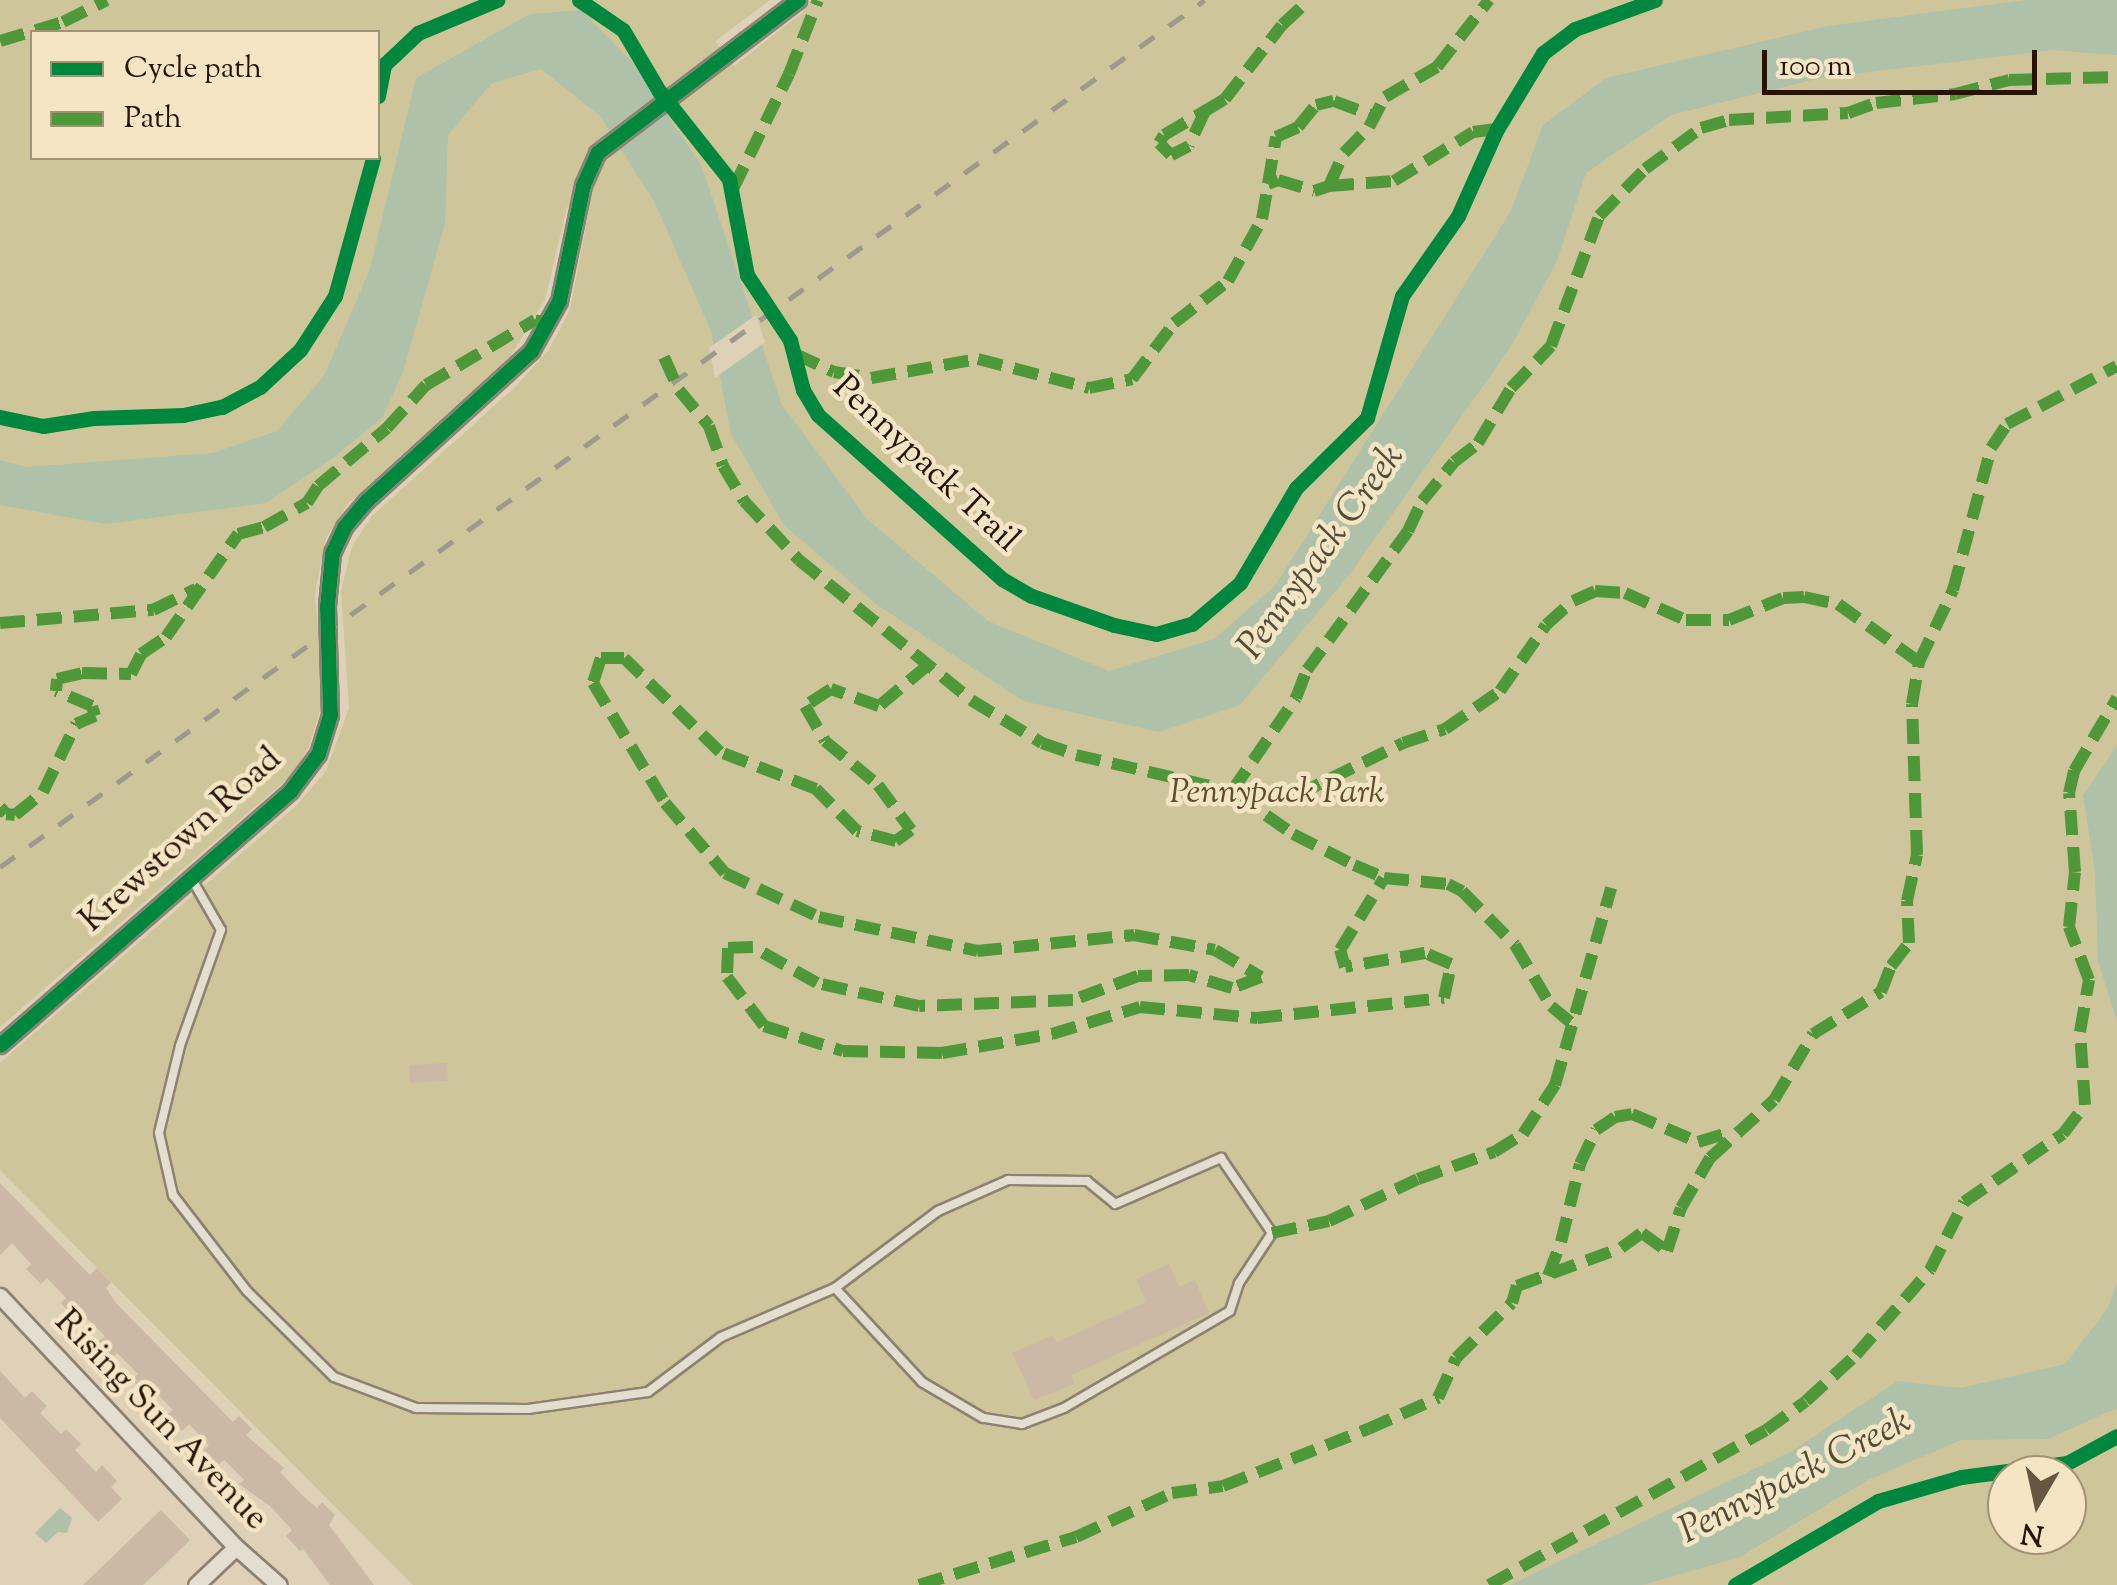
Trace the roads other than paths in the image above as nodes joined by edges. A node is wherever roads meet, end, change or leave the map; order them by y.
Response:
1 (798, 0) edge
2 (190, 876) junction
3 (0, 1045) edge
4 (835, 1288) junction
5 (0, 1296) edge
6 (236, 1546) junction
7 (196, 1585) edge
8 (279, 1585) edge

1 - 2 street, Krewstown Road
2 - 3 street, Krewstown Road
2 - 4 lane
4 - 4 lane
5 - 6 street, Rising Sun Avenue
6 - 7 street
6 - 8 street, Rising Sun Avenue

